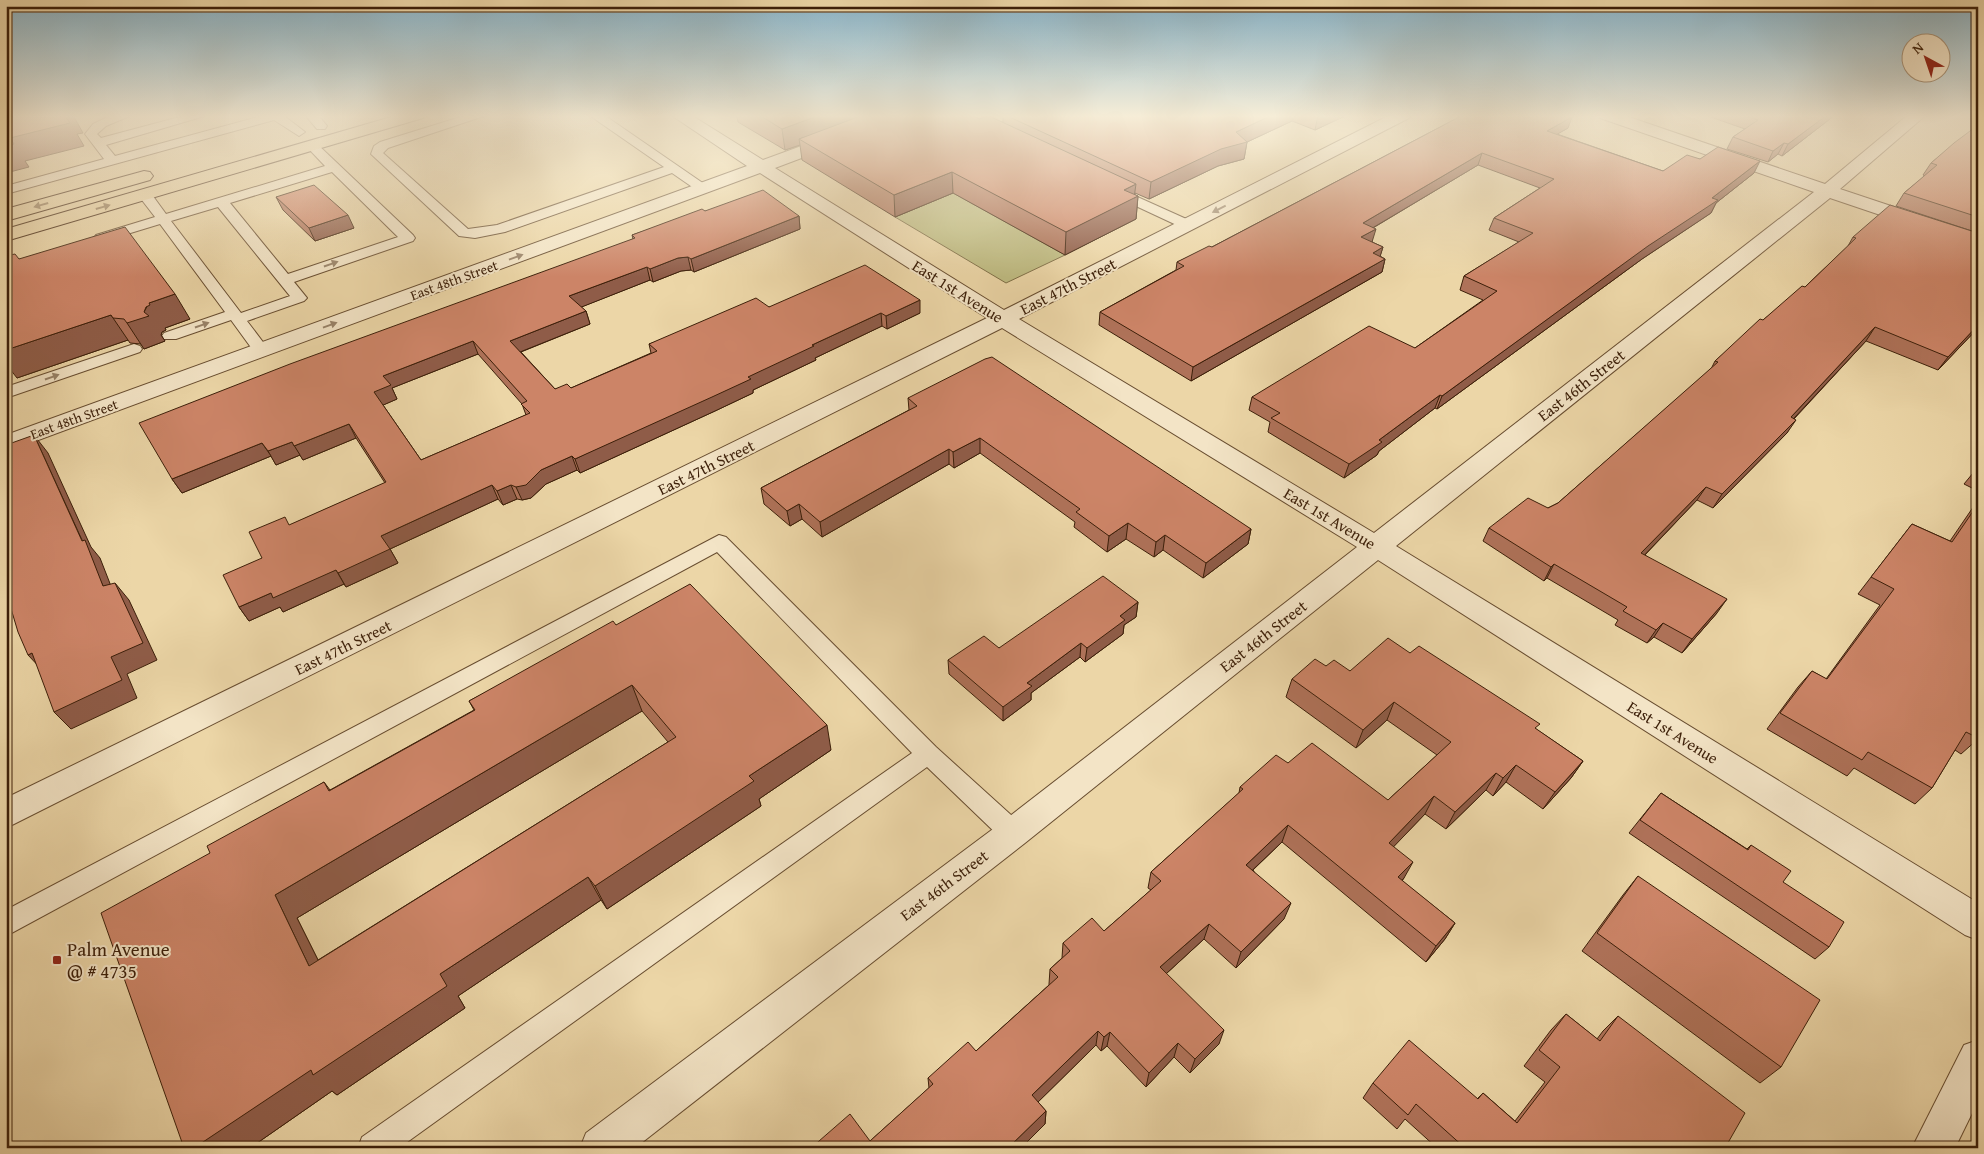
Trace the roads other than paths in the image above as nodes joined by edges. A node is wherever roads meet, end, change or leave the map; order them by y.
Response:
1 (83, 169) edge
2 (234, 169) edge
3 (328, 169) edge
4 (336, 169) edge
5 (393, 169) edge
6 (672, 169) edge
7 (675, 169) edge
8 (756, 169) edge
9 (764, 169) edge
10 (1298, 169) edge
11 (1763, 169) edge
12 (1854, 169) edge
13 (164, 170) dead end
14 (1098, 183) edge
15 (703, 188) junction
16 (6, 190) edge
17 (1827, 191) junction
18 (145, 195) junction
19 (221, 202) junction
20 (6, 214) edge
21 (164, 219) junction
22 (1188, 225) junction
23 (6, 235) edge
24 (90, 242) edge
25 (1978, 242) edge
26 (285, 280) junction
27 (236, 316) junction
28 (1002, 319) junction
29 (170, 336) dead end
30 (134, 349) edge
31 (261, 350) junction
32 (6, 393) edge
33 (6, 444) edge
34 (1377, 547) junction
35 (928, 754) junction
36 (6, 814) edge
37 (1013, 833) junction
38 (1978, 923) edge
39 (6, 924) edge
40 (1978, 1059) edge
41 (373, 1148) edge
42 (601, 1148) edge
43 (1933, 1148) edge

1 - 16 lane
2 - 18 main road
3 - 19 lane
26 -> 4 lane
5 - 6 lane
7 - 15 lane
8 - 15 street, East 48th Street
9 - 28 street, East 1st Avenue
10 -> 22 street, East 47th Street
11 - 17 street
12 - 17 street, East 46th Street
13 -> 20 main road
14 - 22 lane
31 -> 15 street, East 48th Street
17 - 25 street
17 - 34 street, East 46th Street
18 - 21 lane
23 -> 18 main road
19 - 21 lane
19 - 26 lane
21 - 24 lane
21 - 27 lane
22 - 28 street, East 47th Street
26 - 27 lane
29 -> 27 lane
27 - 31 lane
28 - 34 street, East 1st Avenue
28 - 36 street, East 47th Street
32 -> 30 lane
31 - 33 street, East 48th Street
34 - 37 street, East 46th Street
34 - 38 street, East 1st Avenue
35 - 37 lane
35 - 39 lane
35 - 41 lane
37 - 42 street, East 46th Street
40 - 43 street

